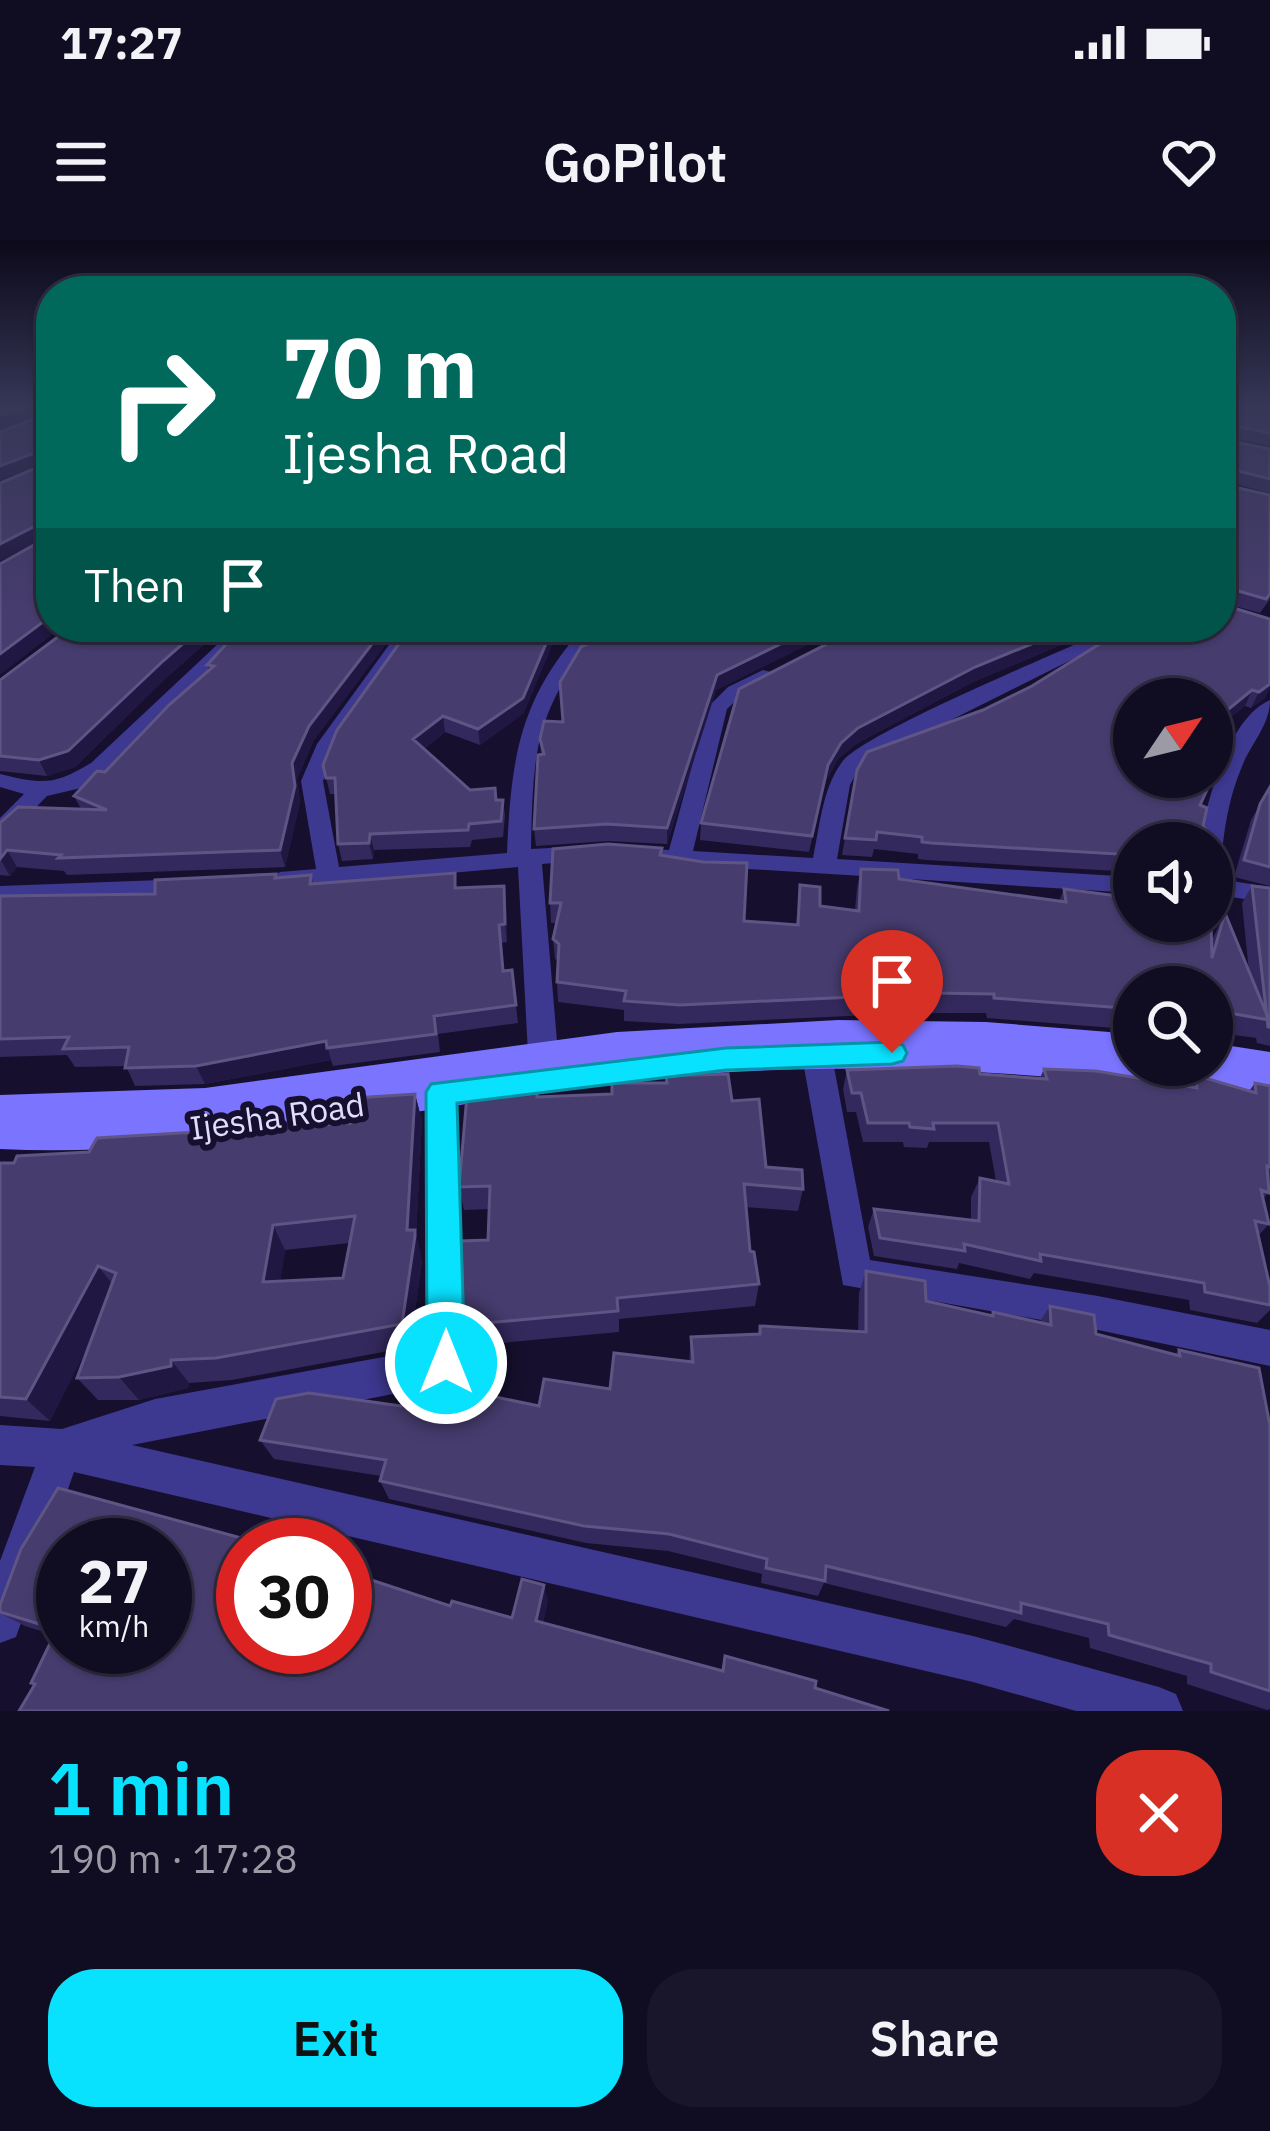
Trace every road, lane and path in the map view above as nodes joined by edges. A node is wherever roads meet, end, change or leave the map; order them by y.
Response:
1 (230, 642) edge
2 (400, 642) edge
3 (581, 642) edge
4 (1096, 642) edge
5 (794, 663) edge
6 (1270, 706) edge
7 (0, 780) edge
8 (39, 791) junction
9 (1216, 822) edge
10 (0, 831) edge
11 (524, 857) junction
12 (679, 858) junction
13 (824, 864) junction
14 (329, 877) junction
15 (263, 881) edge
16 (219, 884) edge
17 (1113, 885) edge
18 (1233, 889) edge
19 (0, 894) edge
20 (1270, 895) edge
21 (889, 1041) junction
22 (1113, 1046) edge
23 (543, 1053) junction
24 (817, 1056) junction
25 (1233, 1059) edge
26 (1270, 1065) edge
27 (1270, 1088) edge
28 (441, 1092) junction
29 (0, 1108) edge
30 (0, 1135) edge
31 (1270, 1348) edge
32 (0, 1445) edge
33 (62, 1449) junction
34 (0, 1621) edge
35 (1160, 1711) edge

1 - 8 street
2 - 14 street
3 - 11 street
4 - 13 street
5 - 12 street
6 - 9 street
7 - 8 street
8 - 10 street
11 - 12 street
11 - 14 street
11 - 23 street
12 - 13 street
13 - 17 street
14 - 15 street
16 - 19 street
18 - 20 street
21 - 22 main road, Ijesha Road
21 - 23 main road, Ijesha Road
21 - 24 main road, Ijesha Road
21 - 27 main road, Ijesha Road
23 - 29 main road, Ijesha Road
24 - 28 main road, Ijesha Road
24 - 31 street
25 - 26 main road
28 - 30 main road, Ijesha Road
28 - 33 street
32 - 33 street
33 - 34 street
33 - 35 street

